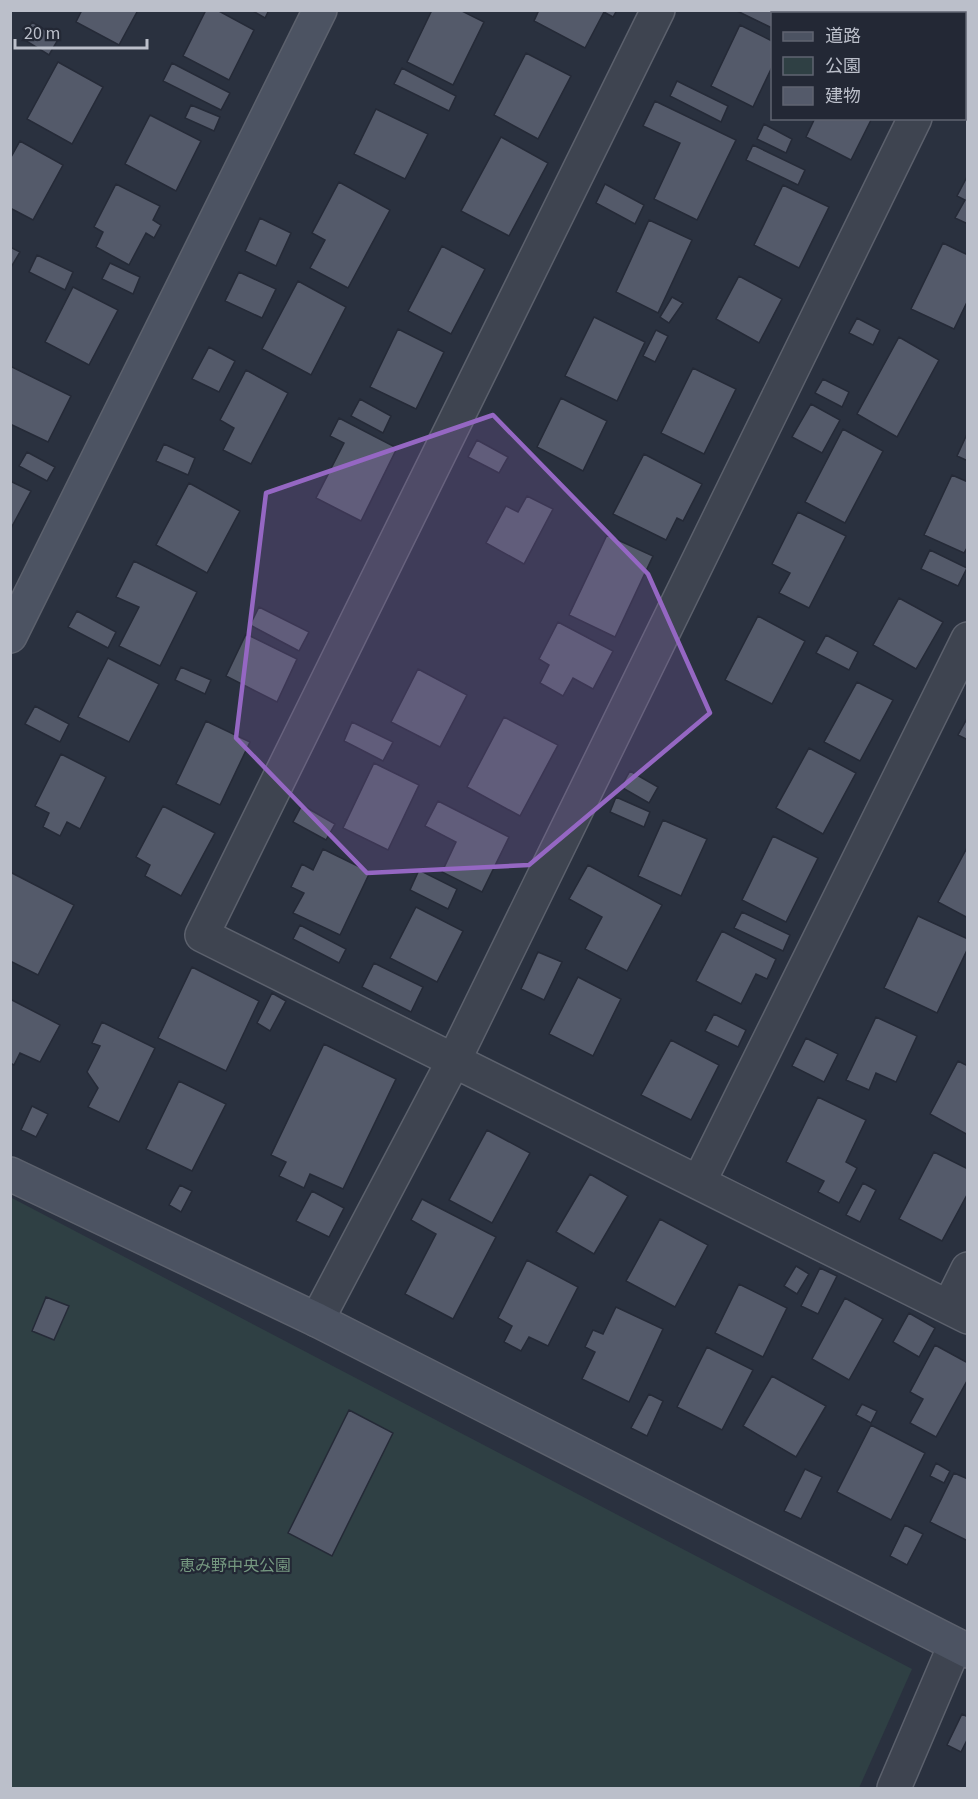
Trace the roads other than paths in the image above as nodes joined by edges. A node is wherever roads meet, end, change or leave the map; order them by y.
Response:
1 (320, 10) edge
2 (658, 10) edge
3 (914, 120) edge
4 (10, 636) edge
5 (968, 639) edge
6 (454, 1060) junction
7 (10, 1174) edge
8 (699, 1182) junction
9 (968, 1269) edge
10 (958, 1312) edge
11 (317, 1320) junction
12 (961, 1648) edge
13 (894, 1788) edge

1 - 4 street
2 - 6 street
3 - 6 street
5 - 8 street
6 - 8 street
6 - 11 street
7 - 11 street
8 - 10 street
9 - 10 street
11 - 12 street
12 - 13 street

